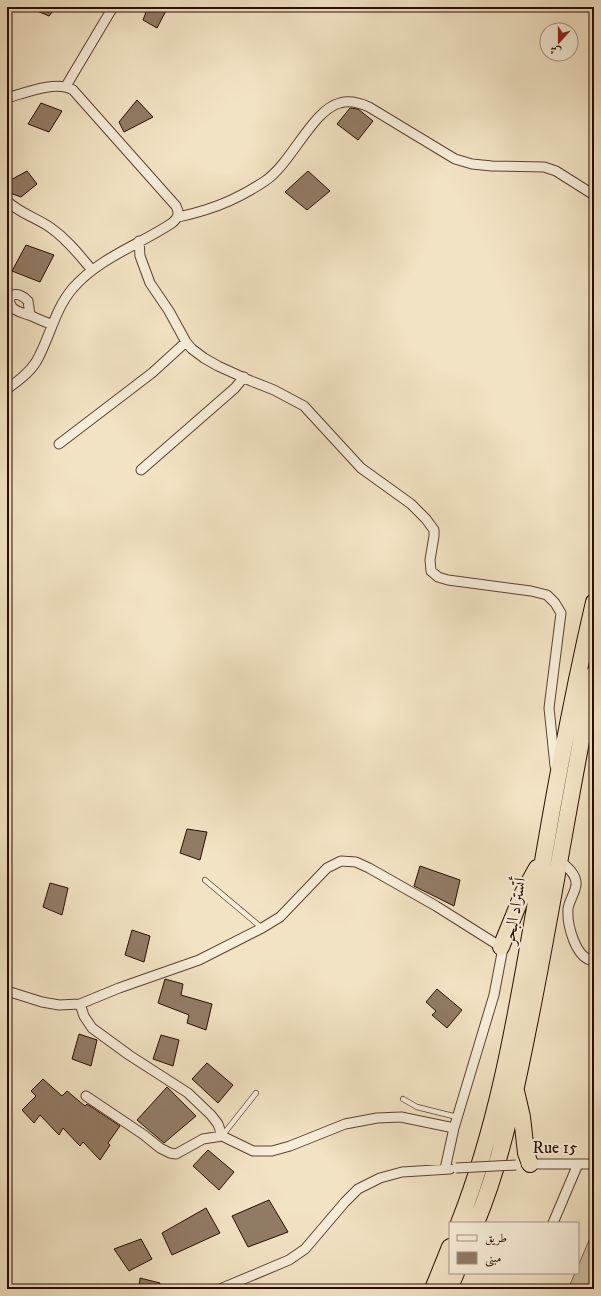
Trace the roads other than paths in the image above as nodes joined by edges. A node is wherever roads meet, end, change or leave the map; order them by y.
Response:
1 (113, 7) edge
2 (66, 86) junction
3 (7, 98) edge
4 (594, 195) edge
5 (7, 200) edge
6 (178, 217) junction
7 (139, 241) junction
8 (92, 270) junction
9 (30, 315) dead end
10 (52, 324) junction
11 (186, 342) junction
12 (244, 378) junction
13 (7, 389) edge
14 (59, 444) dead end
15 (141, 470) dead end
16 (594, 602) edge
17 (594, 674) edge
18 (557, 781) junction
19 (552, 858) junction
20 (205, 880) dead end
21 (262, 928) junction
22 (501, 946) junction
23 (594, 961) edge
24 (7, 991) edge
25 (80, 1004) junction
26 (516, 1090) junction
27 (256, 1093) dead end
28 (86, 1096) dead end
29 (403, 1100) dead end
30 (457, 1117) junction
31 (454, 1128) junction
32 (222, 1136) junction
33 (593, 1163) edge
34 (523, 1164) junction
35 (578, 1164) junction
36 (446, 1170) junction
37 (459, 1222) edge
38 (476, 1222) edge
39 (553, 1222) edge
40 (449, 1249) edge
41 (456, 1274) edge
42 (220, 1289) edge
43 (433, 1289) edge
44 (449, 1289) edge

1 - 2 street
2 - 3 street
2 - 6 street
4 - 6 street
5 - 8 street
6 - 7 street
7 - 8 street
7 - 11 street
8 - 10 street
9 - 10 street
10 - 13 street
11 - 12 street
11 - 14 street
12 - 15 street
12 - 18 street
16 - 18 highway, أتستراد البحر
17 - 19 highway, أتستراد البحر
18 - 19 highway, أتستراد البحر
19 - 22 highway
19 - 23 street
19 - 26 highway, أتستراد البحر
19 - 37 highway, أتستراد البحر
20 - 21 lane
21 - 22 street
21 - 25 street
22 - 30 street
24 - 25 street
25 - 32 street
26 - 34 highway
26 - 38 highway, أتستراد البحر
27 - 32 lane
28 - 32 street
29 - 30 lane
30 - 31 street
31 - 32 street
31 - 36 street
33 - 35 street, Rue 15
34 - 35 street, Rue 15
34 - 36 street, Rue 15, bridge
35 - 39 street
36 - 42 street, Rue 15
40 - 43 highway
41 - 44 highway

